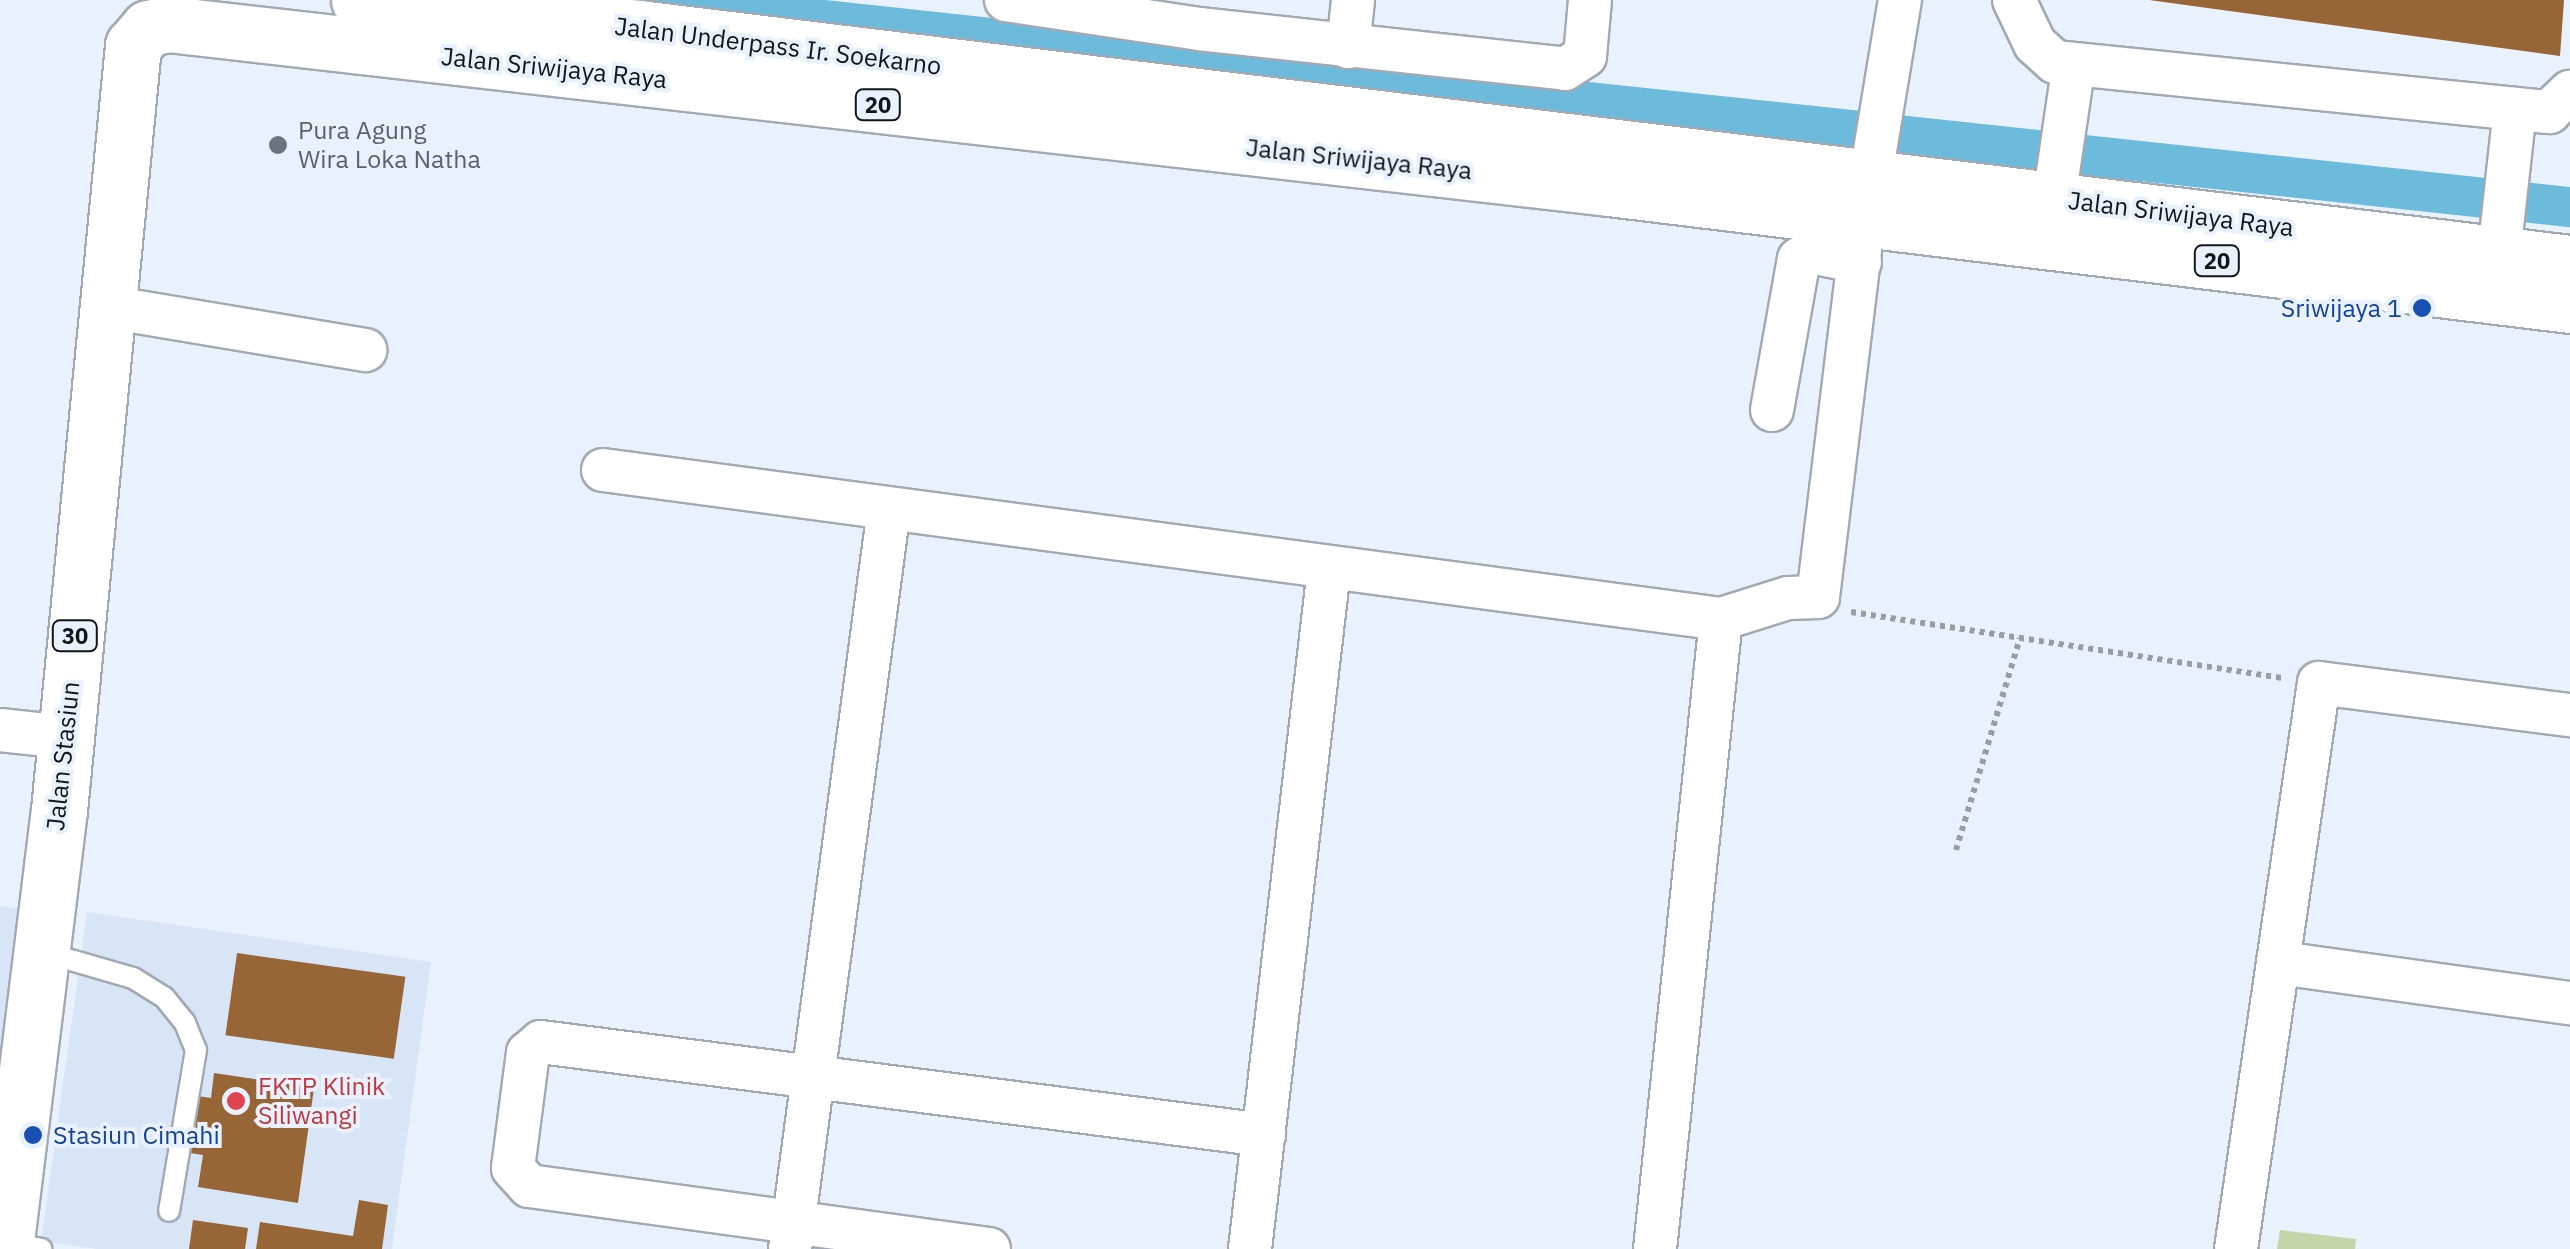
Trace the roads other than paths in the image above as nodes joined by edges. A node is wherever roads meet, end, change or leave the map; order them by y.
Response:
1 (359, 0) edge
2 (1006, 0) edge
3 (1353, 0) edge
4 (1590, 0) edge
5 (1900, 0) edge
6 (2014, 0) edge
7 (1200, 14) edge
8 (148, 28) joint
9 (1348, 47) junction
10 (2074, 64) junction
11 (2570, 92) edge
12 (1196, 98) joint
13 (2515, 109) junction
14 (1867, 202) junction
15 (2054, 204) junction
16 (2499, 261) junction
17 (2570, 262) edge
18 (2570, 305) edge
19 (108, 307) junction
20 (365, 350) dead end
21 (1772, 410) dead end
22 (603, 470) dead end
23 (889, 508) junction
24 (1330, 569) junction
25 (1721, 619) junction
26 (2570, 715) edge
27 (0, 730) edge
28 (64, 737) junction
29 (42, 952) junction
30 (2280, 963) junction
31 (2570, 1003) edge
32 (14, 1070) edge
33 (809, 1081) junction
34 (1264, 1135) junction
35 (169, 1210) dead end
36 (792, 1237) edge
37 (18, 1247) edge
38 (989, 1249) edge
39 (1250, 1249) edge
40 (1655, 1249) edge
41 (2236, 1249) edge

1 - 12 main road, Jalan Underpass Ir. Soekarno
2 - 7 street
3 - 9 street
4 - 9 street
5 - 14 street
6 - 10 street
7 - 9 street
8 - 14 main road, Jalan Sriwijaya Raya / 20
8 - 19 main road, Jalan Stasiun / 30
10 - 13 street
10 - 15 street
11 - 13 street
12 - 14 main road, Jalan Sriwijaya Raya / 20
13 - 16 street
14 - 15 main road, Jalan Sriwijaya Raya / 20
14 - 21 street
14 - 25 street
15 - 16 main road, Jalan Sriwijaya Raya / 20
16 - 17 main road, Jalan Sriwijaya Raya / 20
16 - 18 main road, Jalan Sriwijaya Raya / 20
19 - 20 street
19 - 28 main road, Jalan Stasiun / 30
22 - 23 street
23 - 24 street
23 - 33 street
24 - 25 street
24 - 34 street
25 - 40 street
26 - 30 street
27 - 28 street
28 - 29 main road, Jalan Stasiun / 30
29 - 32 main road, Jalan Stasiun / 30
29 - 35 lane
30 - 31 street
30 - 41 street
32 - 37 main road, Jalan Stasiun / 30
33 - 34 street
33 - 36 street
33 - 36 street
34 - 39 street
36 - 38 street

